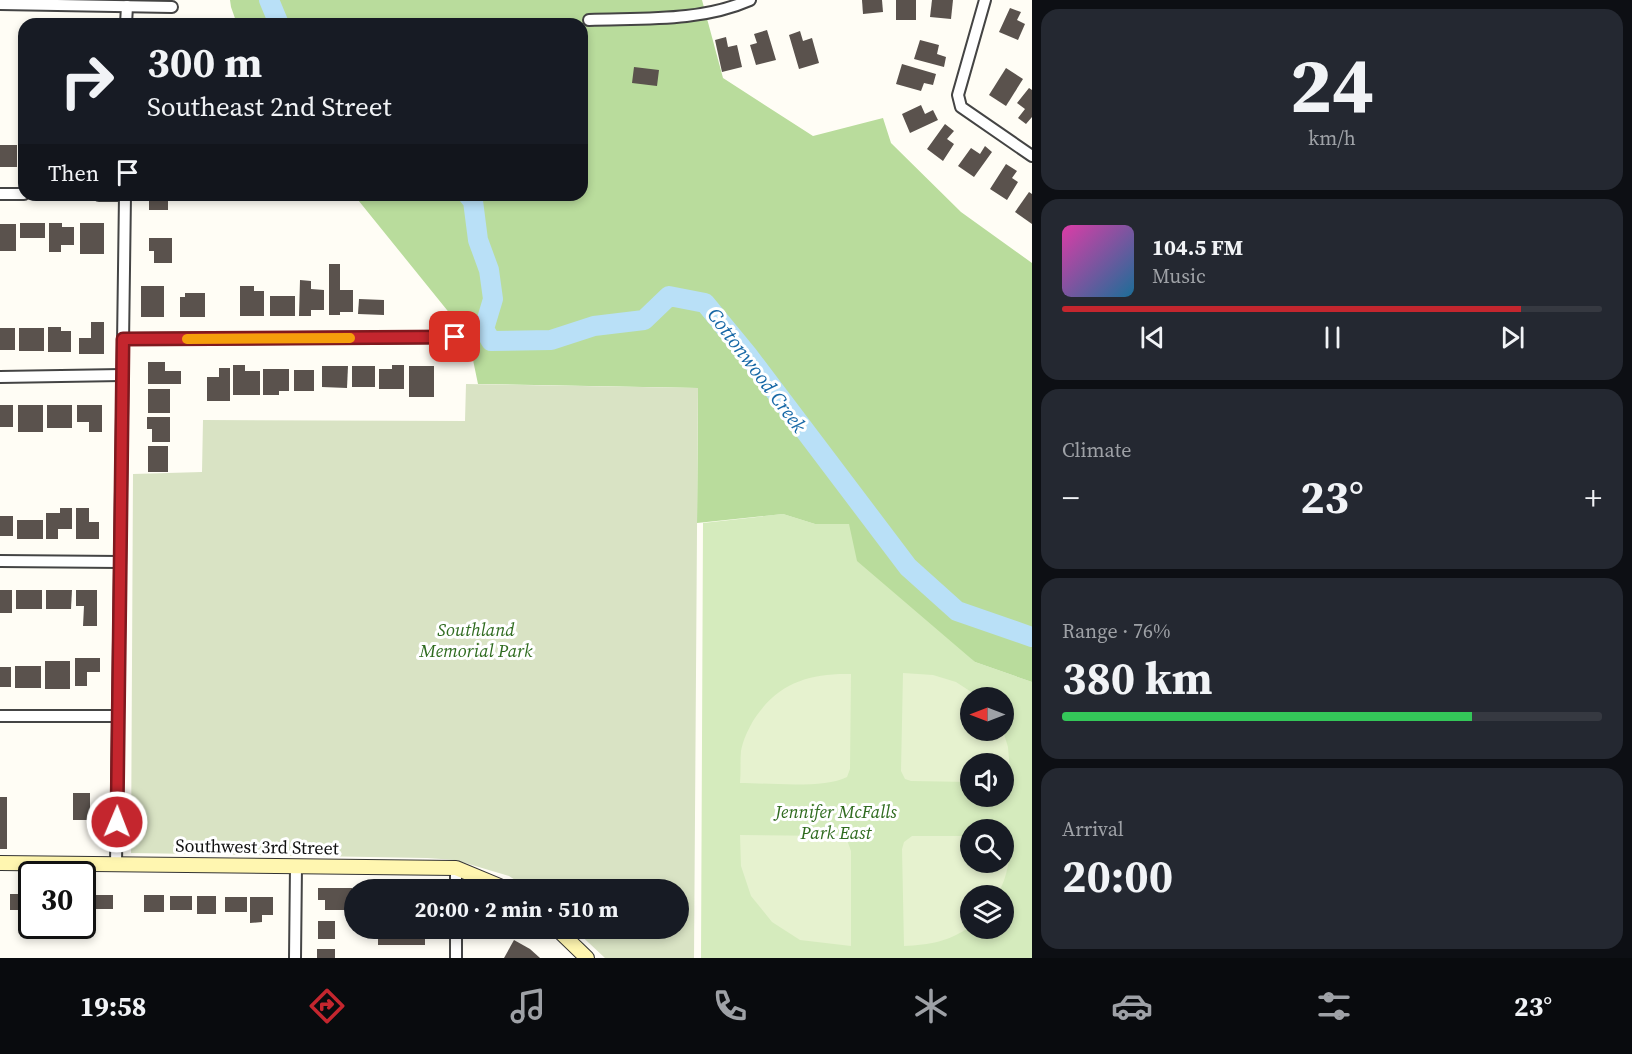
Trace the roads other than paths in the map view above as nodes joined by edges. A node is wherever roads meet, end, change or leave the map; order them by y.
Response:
1 (749, 0) edge
2 (986, 0) edge
3 (67, 3) edge
4 (0, 4) edge
5 (127, 6) junction
6 (172, 7) dead end
7 (126, 18) edge
8 (589, 20) dead end
9 (1032, 156) edge
10 (0, 194) edge
11 (18, 194) edge
12 (124, 201) edge
13 (455, 337) dead end
14 (123, 339) junction
15 (122, 375) junction
16 (0, 377) edge
17 (0, 561) edge
18 (120, 562) junction
19 (0, 716) edge
20 (118, 716) junction
21 (0, 863) edge
22 (116, 864) junction
23 (296, 866) junction
24 (456, 868) junction
25 (456, 879) edge
26 (482, 879) edge
27 (456, 939) edge
28 (567, 939) edge
29 (295, 958) edge
30 (456, 958) edge
31 (587, 958) edge

1 - 8 street
2 - 9 street
3 - 4 street
3 - 5 street
5 - 6 street
5 - 7 street
10 - 11 street
12 - 14 street
13 - 14 street
14 - 15 street
15 - 16 street
15 - 18 street
17 - 18 street
18 - 20 street
19 - 20 street
20 - 22 street
21 - 22 street, Southwest 3rd Street
22 - 23 street, Southwest 3rd Street
23 - 24 street, Southwest 3rd Street
23 - 29 street
24 - 25 street
24 - 26 street, Southwest 3rd Street
27 - 30 street
28 - 31 street

